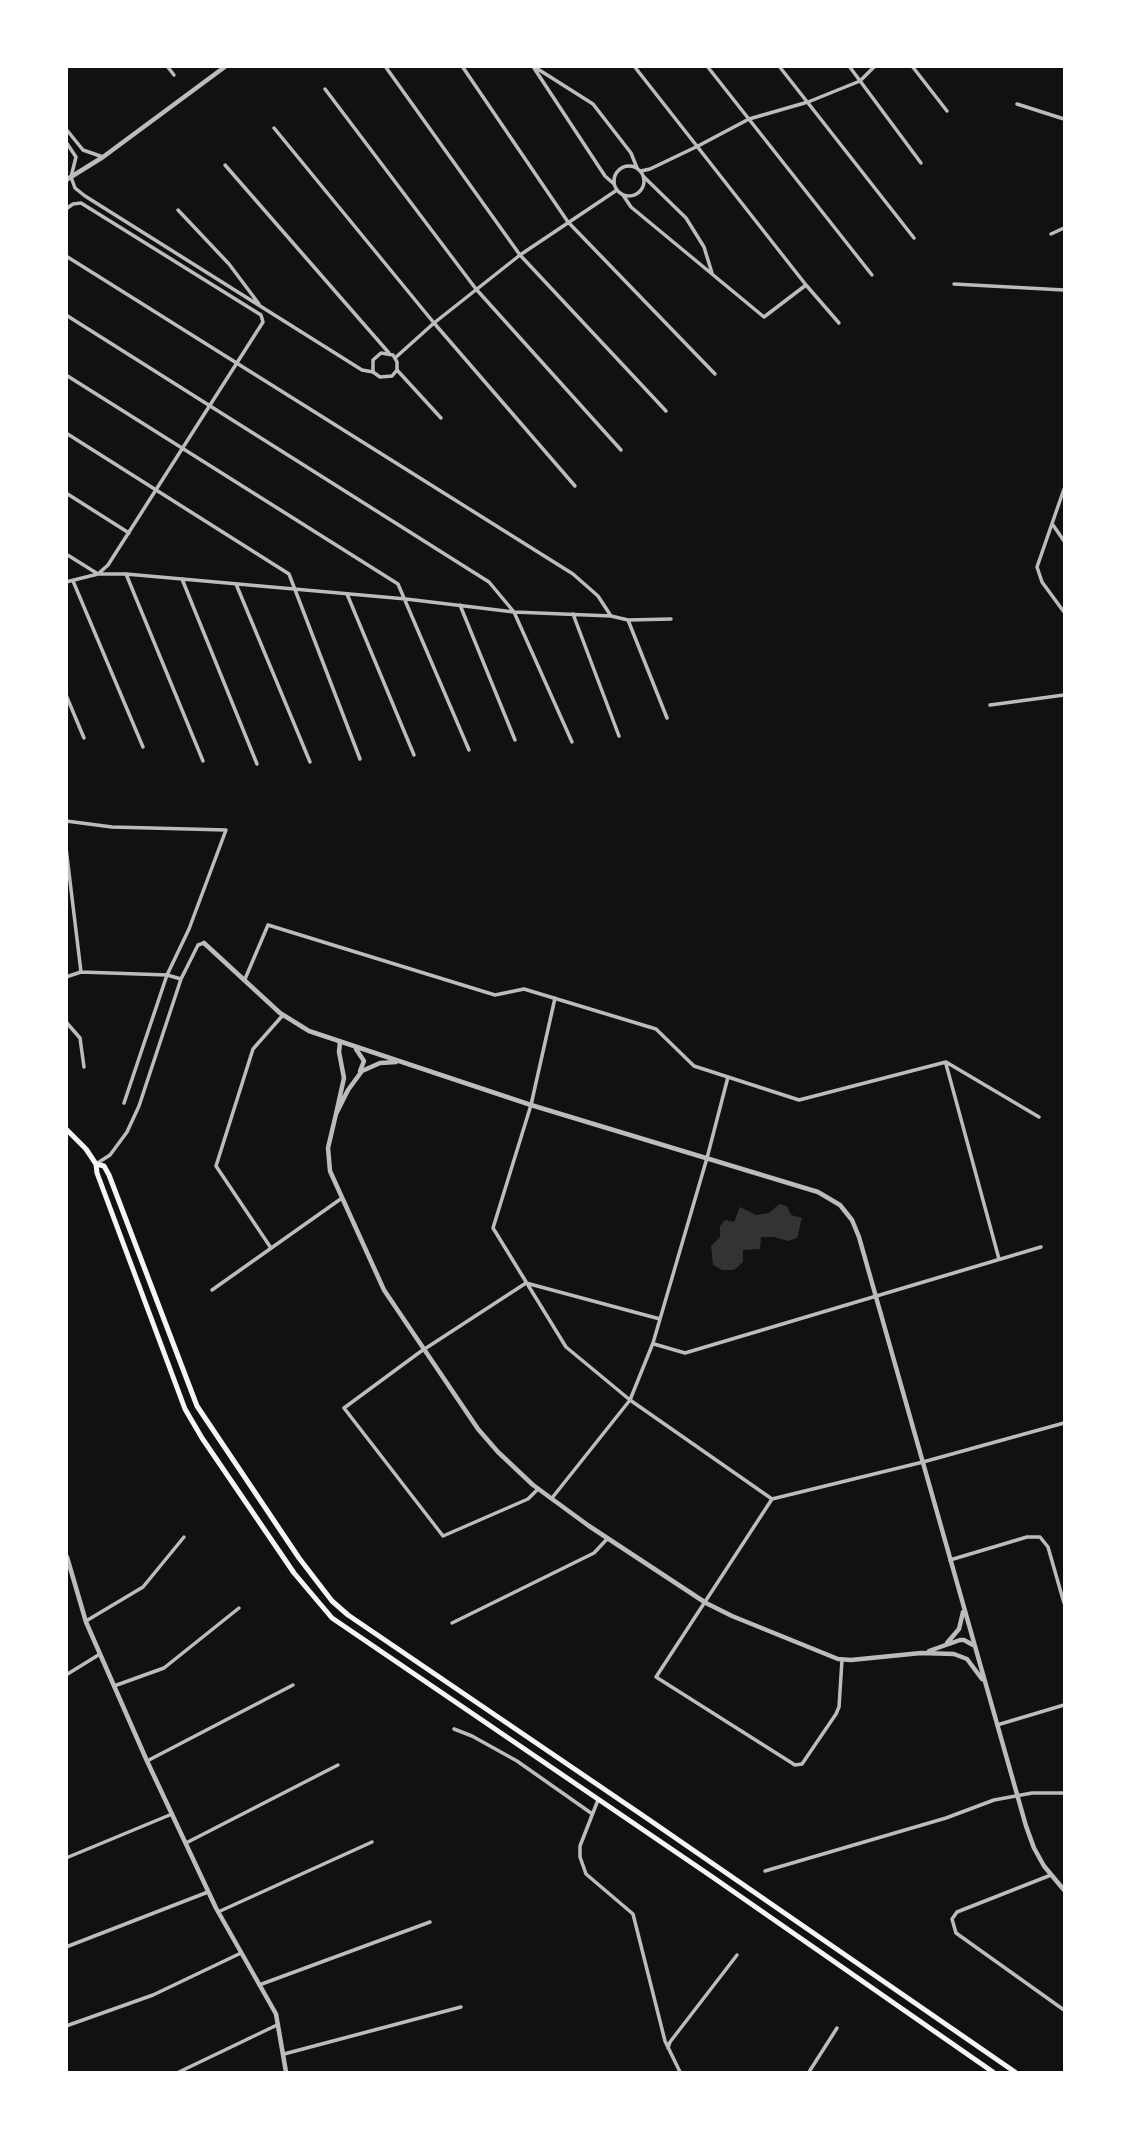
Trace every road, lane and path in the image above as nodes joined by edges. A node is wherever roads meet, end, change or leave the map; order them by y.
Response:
1 (167, 66) edge
2 (226, 66) edge
3 (385, 66) edge
4 (462, 66) edge
5 (533, 66) edge
6 (635, 66) edge
7 (707, 66) edge
8 (779, 66) edge
9 (849, 66) edge
10 (875, 66) edge
11 (912, 66) edge
12 (174, 75) dead end
13 (860, 81) junction
14 (324, 89) dead end
15 (808, 102) junction
16 (1017, 104) dead end
17 (947, 111) dead end
18 (749, 119) junction
19 (1065, 119) edge
20 (274, 128) dead end
21 (66, 130) edge
22 (66, 142) edge
23 (698, 146) junction
24 (103, 157) junction
25 (921, 163) dead end
26 (225, 165) dead end
27 (640, 172) junction
28 (69, 179) edge
29 (614, 184) junction
30 (617, 190) junction
31 (623, 195) junction
32 (66, 209) edge
33 (178, 210) dead end
34 (568, 222) junction
35 (1065, 228) edge
36 (1051, 233) dead end
37 (914, 238) dead end
38 (520, 255) junction
39 (66, 256) edge
40 (713, 275) junction
41 (872, 275) dead end
42 (954, 284) dead end
43 (806, 285) junction
44 (476, 289) junction
45 (1065, 290) edge
46 (260, 306) junction
47 (66, 315) edge
48 (434, 323) junction
49 (839, 323) dead end
50 (389, 353) junction
51 (395, 358) junction
52 (237, 363) junction
53 (397, 370) junction
54 (373, 372) junction
55 (715, 374) dead end
56 (66, 375) edge
57 (209, 406) junction
58 (666, 411) dead end
59 (441, 418) dead end
60 (66, 433) edge
61 (182, 448) junction
62 (621, 450) dead end
63 (575, 486) dead end
64 (1065, 489) edge
65 (156, 490) junction
66 (66, 493) edge
67 (1053, 525) junction
68 (129, 533) junction
69 (1065, 541) edge
70 (66, 554) edge
71 (126, 573) junction
72 (98, 574) junction
73 (182, 579) junction
74 (73, 581) junction
75 (66, 583) edge
76 (236, 584) junction
77 (296, 589) junction
78 (347, 594) junction
79 (406, 599) junction
80 (460, 606) junction
81 (514, 612) junction
82 (1065, 612) edge
83 (573, 614) junction
84 (611, 616) junction
85 (671, 619) dead end
86 (628, 620) junction
87 (66, 695) edge
88 (1065, 695) edge
89 (990, 705) dead end
90 (667, 718) dead end
91 (619, 736) dead end
92 (84, 738) dead end
93 (515, 740) dead end
94 (572, 743) dead end
95 (143, 747) dead end
96 (468, 750) dead end
97 (414, 755) dead end
98 (360, 758) dead end
99 (203, 761) dead end
100 (310, 762) dead end
101 (257, 764) dead end
102 (66, 821) edge
103 (66, 848) edge
104 (205, 943) joint
105 (81, 972) junction
106 (167, 975) junction
107 (66, 977) edge
108 (181, 979) junction
109 (245, 979) junction
110 (555, 998) junction
111 (283, 1015) junction
112 (66, 1022) edge
113 (340, 1042) junction
114 (353, 1046) junction
115 (399, 1062) junction
116 (946, 1062) junction
117 (84, 1067) dead end
118 (358, 1075) junction
119 (728, 1077) junction
120 (124, 1103) dead end
121 (531, 1105) junction
122 (337, 1114) junction
123 (1039, 1117) dead end
124 (66, 1129) edge
125 (707, 1158) junction
126 (96, 1164) junction
127 (342, 1198) junction
128 (1041, 1247) dead end
129 (271, 1248) junction
130 (999, 1259) junction
131 (526, 1283) junction
132 (212, 1290) dead end
133 (876, 1295) junction
134 (660, 1319) junction
135 (653, 1343) junction
136 (424, 1350) junction
137 (630, 1400) junction
138 (1065, 1423) edge
139 (923, 1462) junction
140 (538, 1489) junction
141 (551, 1499) junction
142 (772, 1499) junction
143 (184, 1537) dead end
144 (608, 1538) junction
145 (67, 1557) edge
146 (950, 1560) junction
147 (1065, 1603) edge
148 (706, 1604) junction
149 (963, 1604) junction
150 (239, 1608) dead end
151 (86, 1622) junction
152 (452, 1623) dead end
153 (371, 1631) junction
154 (365, 1641) junction
155 (944, 1646) junction
156 (975, 1648) junction
157 (921, 1653) junction
158 (100, 1654) junction
159 (842, 1660) junction
160 (66, 1675) edge
161 (985, 1682) junction
162 (293, 1685) dead end
163 (114, 1686) junction
164 (1065, 1705) edge
165 (997, 1725) junction
166 (454, 1729) dead end
167 (147, 1761) junction
168 (338, 1765) dead end
169 (1065, 1793) edge
170 (1017, 1794) junction
171 (598, 1800) junction
172 (592, 1813) junction
173 (172, 1814) junction
174 (372, 1842) dead end
175 (186, 1843) junction
176 (66, 1858) edge
177 (765, 1871) dead end
178 (1051, 1875) junction
179 (1065, 1890) edge
180 (208, 1892) junction
181 (218, 1912) junction
182 (430, 1922) dead end
183 (66, 1947) edge
184 (241, 1953) junction
185 (737, 1955) dead end
186 (259, 1985) junction
187 (461, 2007) dead end
188 (1065, 2010) edge
189 (278, 2025) junction
190 (66, 2026) edge
191 (837, 2028) dead end
192 (668, 2048) junction
193 (283, 2054) junction
194 (179, 2073) edge
195 (286, 2073) edge
196 (680, 2073) edge
197 (809, 2073) edge
198 (993, 2073) edge
199 (1015, 2073) edge

1 - 12 street
2 - 24 street
3 - 38 street
4 - 34 street
5 - 27 street
5 - 29 street
6 - 23 street
7 - 18 street
8 - 15 street
9 - 13 street
10 - 13 street
11 - 17 street
13 - 15 street
13 - 25 street
14 - 44 street
15 - 18 street
15 - 37 street
16 - 19 street
18 - 23 street
18 - 41 street
20 - 48 street
21 - 24 street
22 - 28 street
23 - 27 street
23 - 43 street
24 - 28 street
26 - 50 street
27 - 29 street
27 - 31 street
27 - 40 street
28 - 46 street
29 - 30 street
30 - 31 street
30 - 34 street
31 - 40 street
32 - 52 street
33 - 46 street
34 - 38 street
34 - 55 street
35 - 36 street
38 - 44 street
38 - 58 street
39 - 52 street
40 - 43 street
42 - 45 street
43 - 49 street
44 - 48 street
44 - 62 street
46 - 54 street
47 - 57 street
48 - 51 street
48 - 63 street
50 - 51 street
50 - 54 street
51 - 53 street
52 - 57 street
52 - 84 street
53 - 54 street
53 - 59 street
56 - 61 street
57 - 61 street
57 - 81 street
60 - 65 street
61 - 65 street
61 - 79 street
64 - 67 street
65 - 68 street
65 - 77 street
66 - 68 street
67 - 69 street
67 - 82 street
68 - 72 street
70 - 72 street
71 - 72 street
71 - 73 street
71 - 99 street
72 - 74 street
73 - 76 street
73 - 101 street
74 - 75 street
74 - 95 street
76 - 77 street
76 - 100 street
77 - 78 street
77 - 98 street
78 - 79 street
78 - 97 street
79 - 80 street
79 - 96 street
80 - 81 street
80 - 93 street
81 - 83 street
81 - 94 street
83 - 84 street
83 - 91 street
84 - 86 street
85 - 86 street
86 - 90 street
87 - 92 street
88 - 89 street
102 - 106 street
103 - 105 street
104 - 108 street
104 - 109 street
105 - 106 street
105 - 107 street
106 - 108 street
106 - 120 street
108 - 126 street
109 - 110 street
109 - 111 street
110 - 119 street
110 - 121 street
111 - 113 street
111 - 129 street
112 - 117 street
113 - 114 street
113 - 122 street
114 - 115 street
114 - 118 street
115 - 118 street
115 - 121 street
116 - 119 street
116 - 123 street
116 - 130 street
118 - 122 street
119 - 125 street
121 - 125 street
121 - 131 street
122 - 127 street
124 - 126 main road
125 - 133 street
125 - 134 street
126 - 153 main road
126 - 154 main road
127 - 129 street
127 - 136 street
128 - 130 street
129 - 132 street
130 - 133 street
131 - 134 street
131 - 136 street
131 - 137 street
133 - 135 street
133 - 139 street
134 - 135 street
135 - 137 street
136 - 140 street
136 - 140 street
137 - 141 street
137 - 142 street
138 - 139 street
139 - 142 street
139 - 146 street
140 - 141 street
141 - 144 street
142 - 148 street
143 - 151 street
144 - 148 street
144 - 152 street
145 - 151 street
146 - 147 street
146 - 149 street
148 - 159 street
148 - 159 street
149 - 155 street
149 - 156 street
150 - 163 street
151 - 158 street
153 - 154 main road
153 - 199 main road
154 - 171 main road
155 - 156 street
155 - 157 street
156 - 161 street
157 - 159 street
157 - 161 street
158 - 160 street
158 - 163 street
161 - 165 street
162 - 167 street
163 - 167 street
164 - 165 street
165 - 170 street
166 - 172 street
167 - 173 street
168 - 175 street
169 - 170 street
170 - 177 street
170 - 178 street
171 - 172 street
171 - 198 main road
172 - 192 street
173 - 175 street
173 - 176 street
174 - 181 street
175 - 180 street
178 - 179 street
178 - 188 street
180 - 181 street
180 - 183 street
181 - 184 street
182 - 186 street
184 - 186 street
184 - 190 street
185 - 192 street
186 - 189 street
187 - 193 street
189 - 193 street
189 - 194 street
191 - 197 street
192 - 196 street
193 - 195 street

